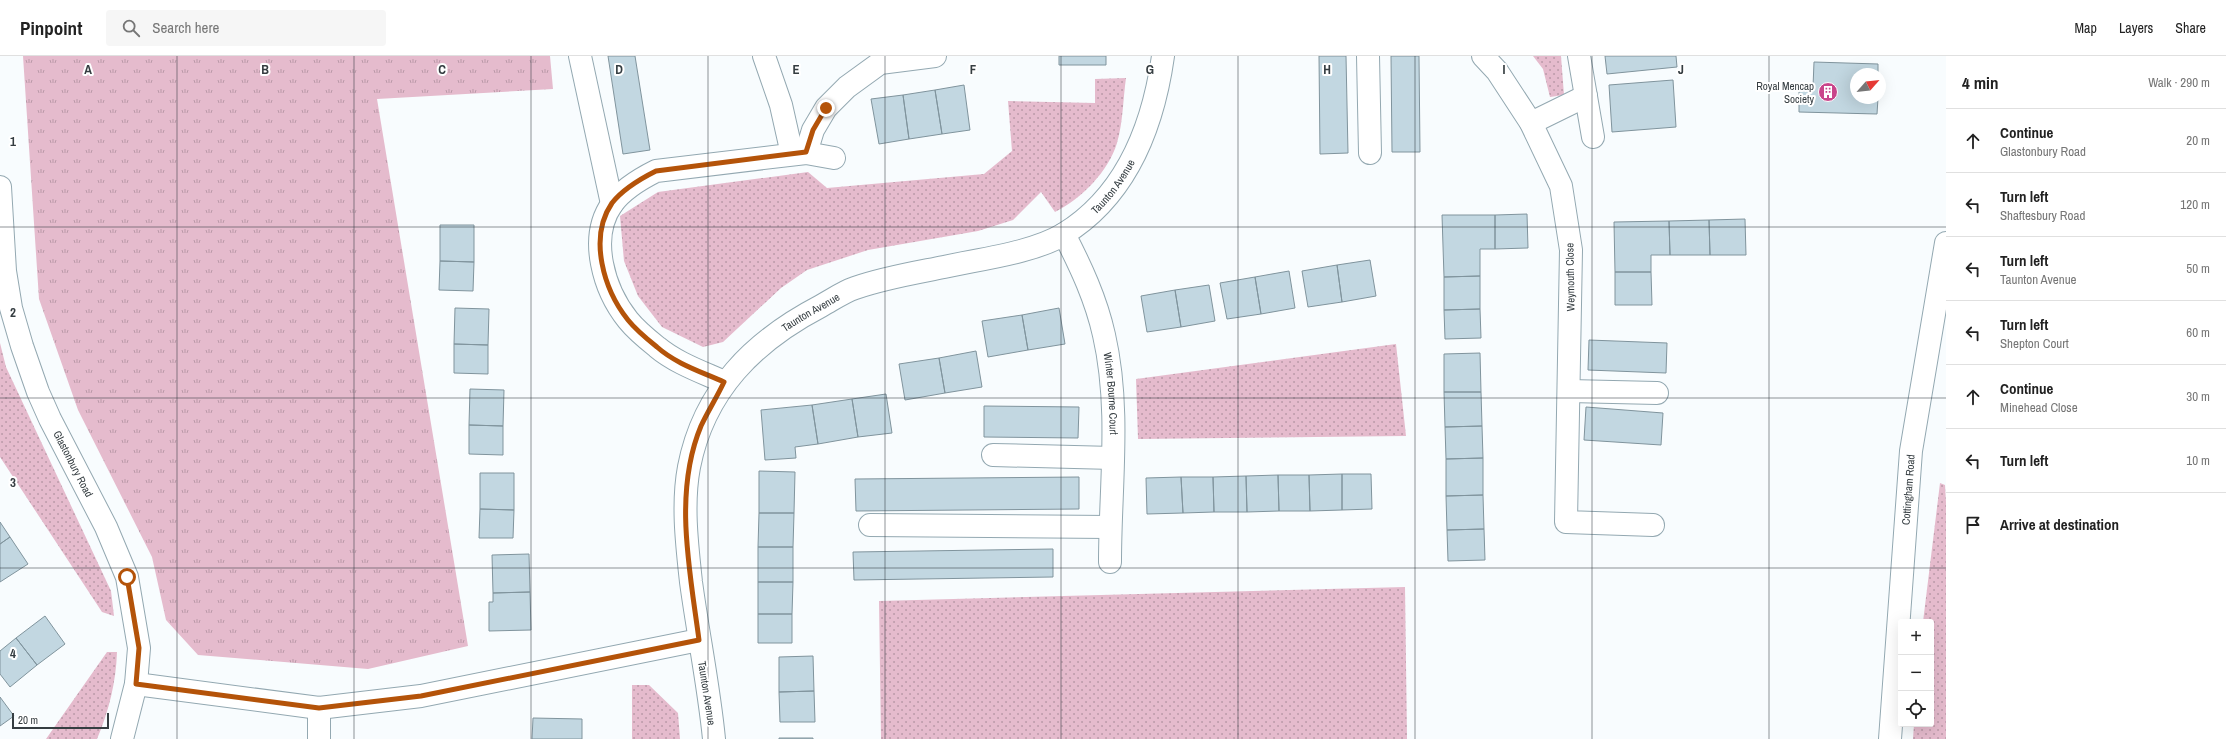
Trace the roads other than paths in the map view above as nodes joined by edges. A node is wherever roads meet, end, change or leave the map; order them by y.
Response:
1 (580, 56) edge
2 (764, 56) edge
3 (935, 56) edge
4 (1163, 56) edge
5 (1368, 56) edge
6 (1483, 56) edge
7 (1579, 56) edge
8 (880, 59) edge
9 (1586, 96) junction
10 (1531, 123) junction
11 (1593, 137) dead end
12 (799, 153) junction
13 (1370, 153) dead end
14 (834, 158) dead end
15 (0, 187) edge
16 (612, 204) junction
17 (1064, 234) junction
18 (1946, 243) edge
19 (3, 272) edge
20 (724, 382) junction
21 (1569, 391) junction
22 (1657, 393) dead end
23 (994, 454) dead end
24 (1113, 458) junction
25 (870, 525) dead end
26 (1653, 525) dead end
27 (1110, 527) junction
28 (1110, 562) dead end
29 (699, 640) junction
30 (136, 684) junction
31 (319, 708) junction
32 (122, 739) edge
33 (319, 739) edge
34 (714, 739) edge
35 (1890, 739) edge

1 - 16 main road
2 - 12 main road
3 - 8 main road
4 - 17 main road, Taunton Avenue
5 - 13 main road
6 - 10 main road, Weymouth Close
7 - 9 main road
8 - 12 main road
9 - 10 main road
9 - 11 main road
10 - 21 main road, Weymouth Close
12 - 14 main road
12 - 16 main road
15 - 19 main road, Glastonbury Road
16 - 20 main road
17 - 20 main road, Taunton Avenue
17 - 24 main road, Winter Bourne Court
18 - 35 main road, Cottingham Road
19 - 30 main road, Glastonbury Road
20 - 29 main road, Taunton Avenue
21 - 22 main road
21 - 26 main road, Weymouth Close
23 - 24 main road
24 - 27 main road, Winter Bourne Court
25 - 27 main road
27 - 28 main road, Winter Bourne Court
29 - 31 main road
29 - 34 main road, Taunton Avenue
30 - 31 main road
30 - 32 main road, Glastonbury Road
31 - 33 main road

